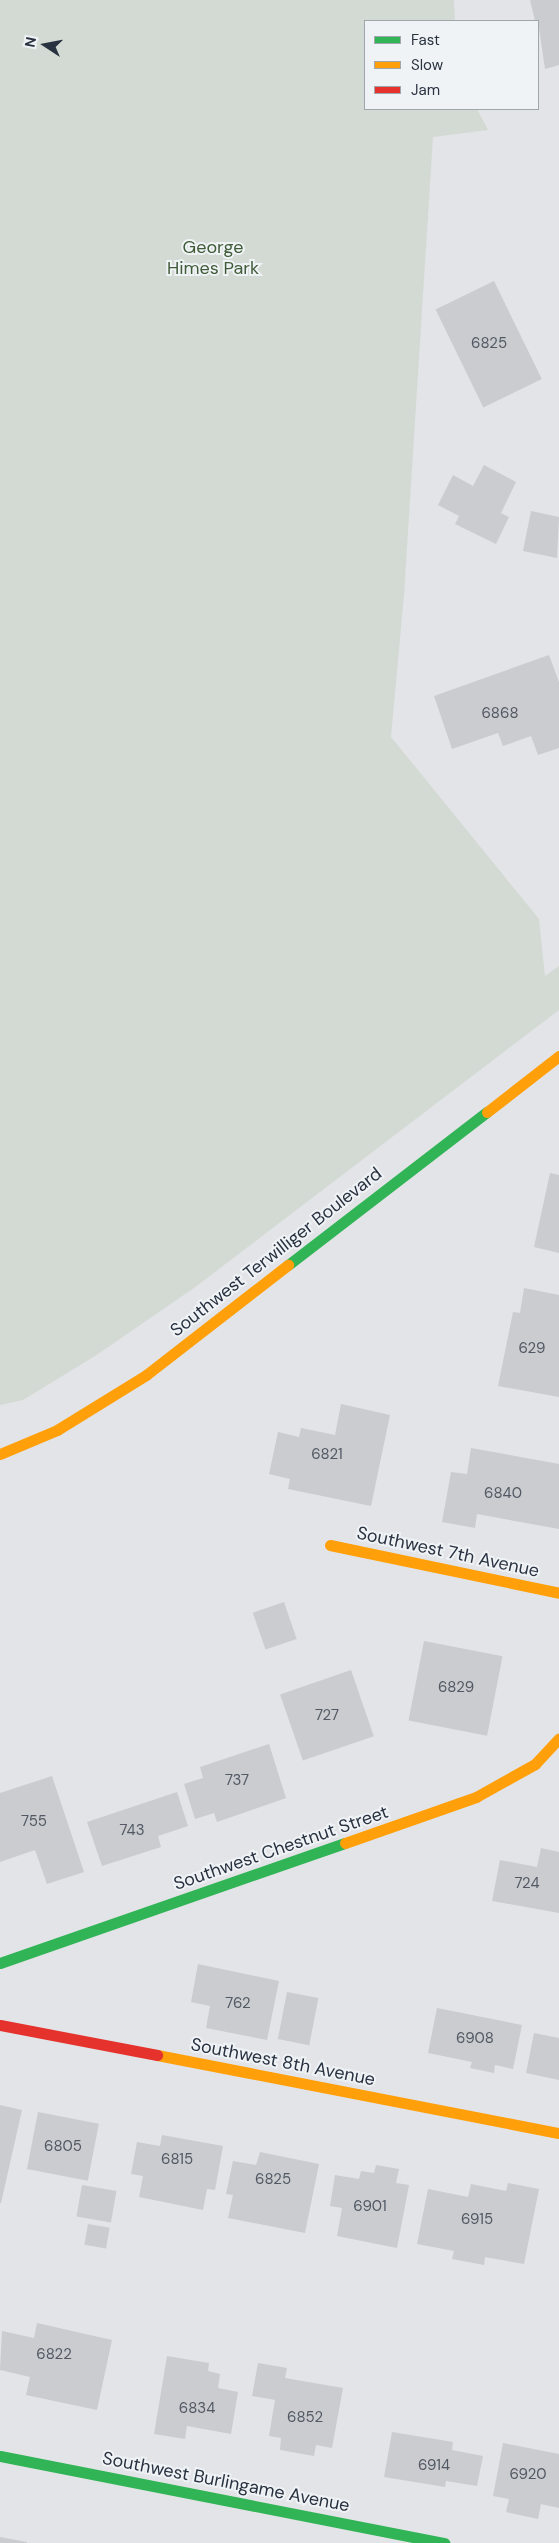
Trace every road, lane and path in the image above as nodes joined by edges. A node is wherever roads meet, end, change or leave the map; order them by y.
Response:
1 (559, 1056) edge
2 (0, 1454) edge
3 (330, 1545) dead end
4 (559, 1593) edge
5 (559, 1738) edge
6 (0, 1963) edge
7 (0, 2025) edge
8 (559, 2133) edge
9 (0, 2456) edge
10 (445, 2543) edge

1 - 2 street, Southwest Terwilliger Boulevard
3 - 4 street, Southwest 7th Avenue
5 - 6 street, Southwest Chestnut Street
7 - 8 street, Southwest 8th Avenue
9 - 10 street, Southwest Burlingame Avenue

